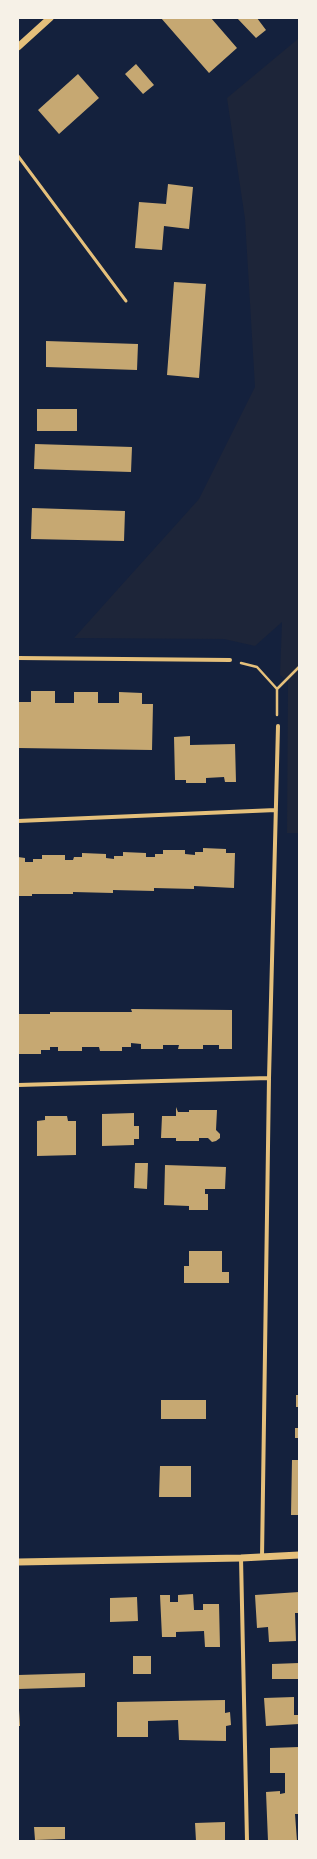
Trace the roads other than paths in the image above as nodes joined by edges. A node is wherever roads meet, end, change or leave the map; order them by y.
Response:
1 (50, 18) edge
2 (18, 47) edge
3 (18, 156) edge
4 (126, 301) dead end
5 (18, 658) edge
6 (230, 660) road end
7 (278, 726) road end
8 (276, 810) junction
9 (18, 821) edge
10 (269, 1078) junction
11 (18, 1085) edge
12 (299, 1555) edge
13 (262, 1557) junction
14 (241, 1558) junction
15 (18, 1562) edge
16 (247, 1841) edge

1 - 2 street
3 - 4 lane
5 - 6 street
7 - 8 street
8 - 9 street
8 - 10 street
10 - 11 street
10 - 13 street
12 - 13 street
13 - 14 street
14 - 15 street
14 - 16 street

